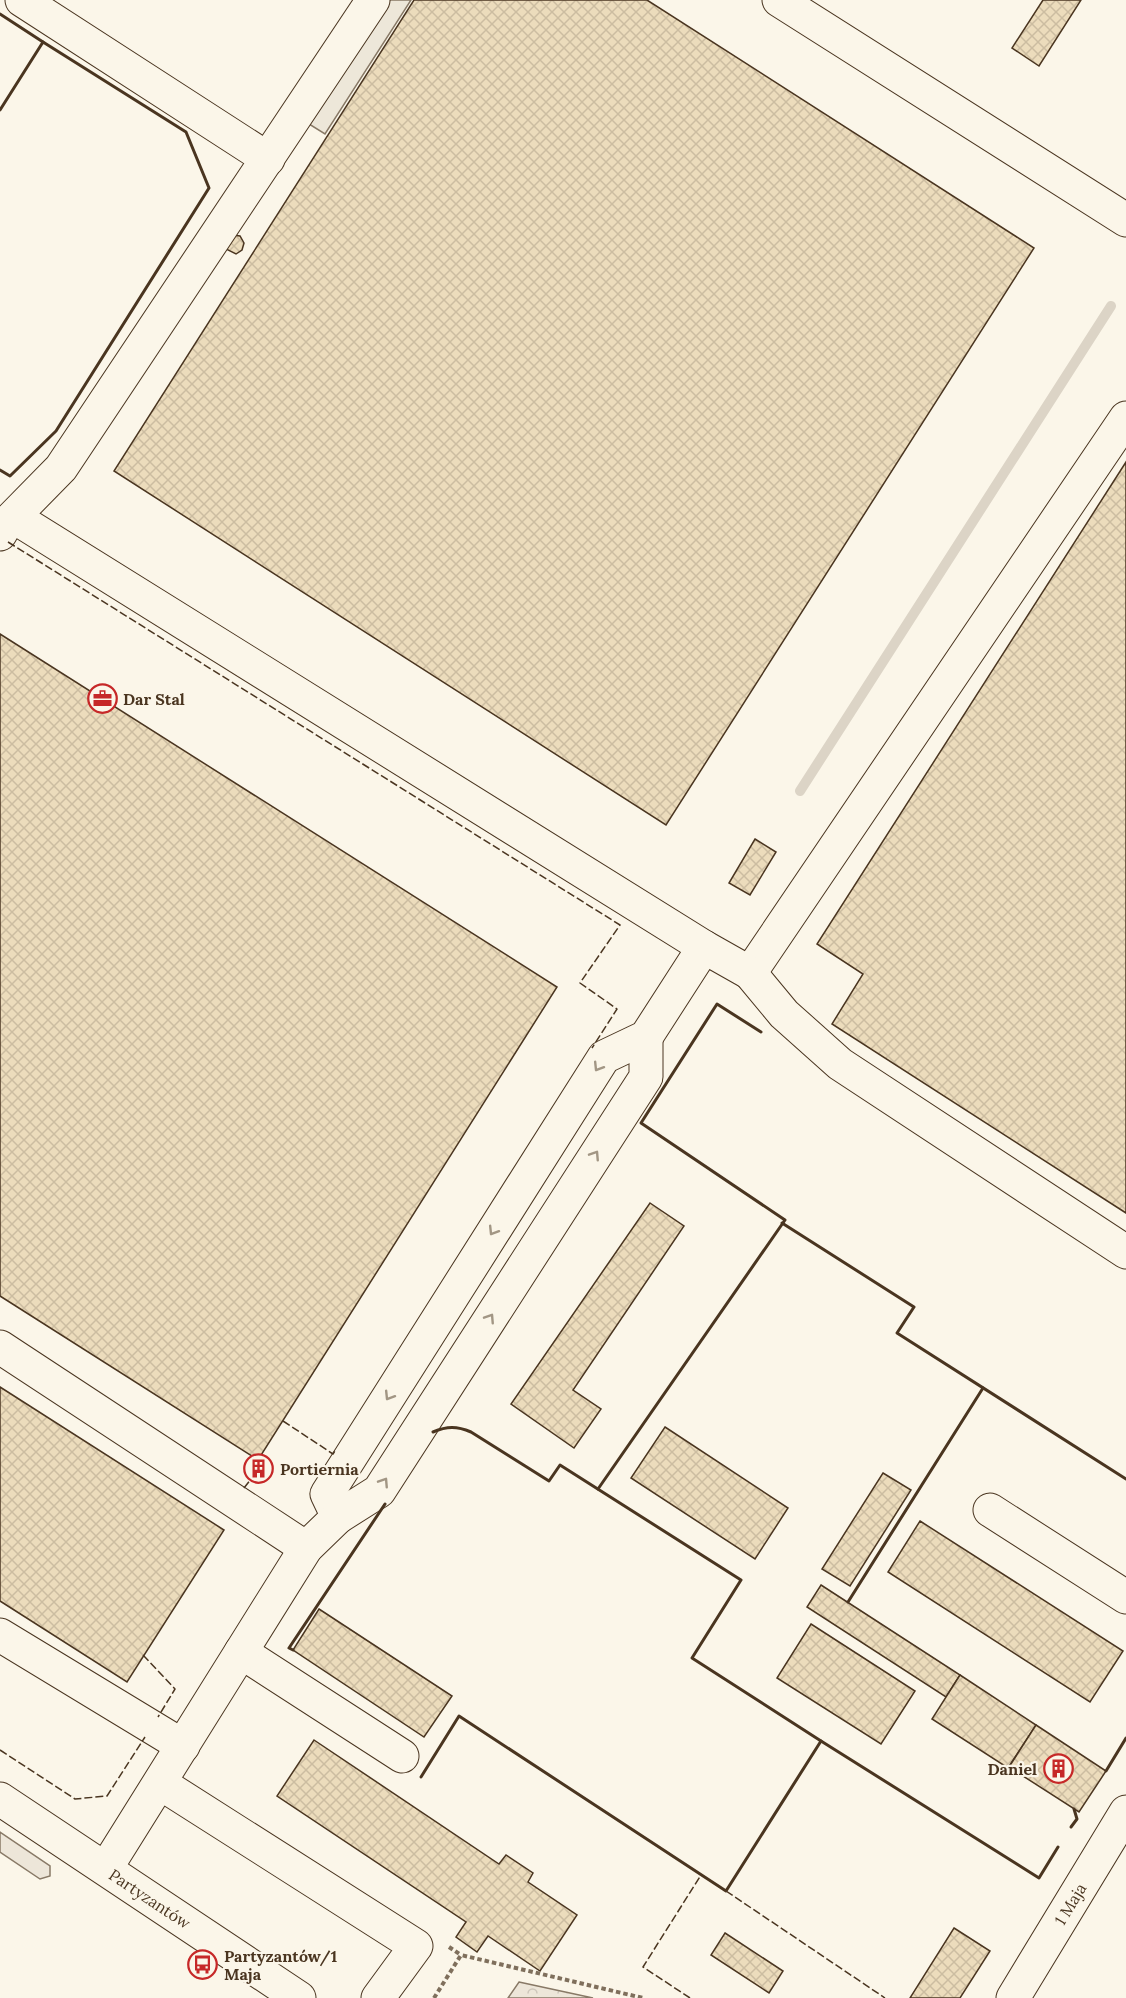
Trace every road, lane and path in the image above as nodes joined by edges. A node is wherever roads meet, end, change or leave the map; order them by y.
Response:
1 (22, 0) edge
2 (779, 0) edge
3 (370, 1) edge
4 (268, 159) junction
5 (1126, 220) edge
6 (1126, 418) edge
7 (7, 525) edge
8 (704, 947) junction
9 (750, 973) junction
10 (646, 1036) junction
11 (1126, 1252) edge
12 (0, 1347) edge
13 (990, 1510) dead end
14 (338, 1518) junction
15 (306, 1548) junction
16 (1126, 1597) edge
17 (0, 1635) edge
18 (241, 1652) junction
19 (183, 1746) junction
20 (402, 1756) dead end
21 (160, 1783) junction
22 (0, 1799) edge
23 (1124, 1819) edge
24 (106, 1868) junction
25 (299, 1998) edge
26 (378, 1998) edge
27 (434, 1998) edge
28 (643, 1998) edge
29 (1013, 1998) edge

1 - 4 street
2 - 5 street
3 - 4 street
4 - 7 street
6 - 9 street
7 - 8 street
8 - 9 street
8 - 10 street
9 - 11 street
14 -> 10 street
10 -> 14 street
12 - 15 street
13 - 16 street
14 - 15 street
15 - 18 street
17 - 19 street
18 - 19 street
18 - 20 street
19 - 21 street
21 - 24 street
21 - 26 street
22 - 24 street, Partyzantów
23 - 29 street, 1 Maja
24 - 25 street, Partyzantów
27 - 28 path

